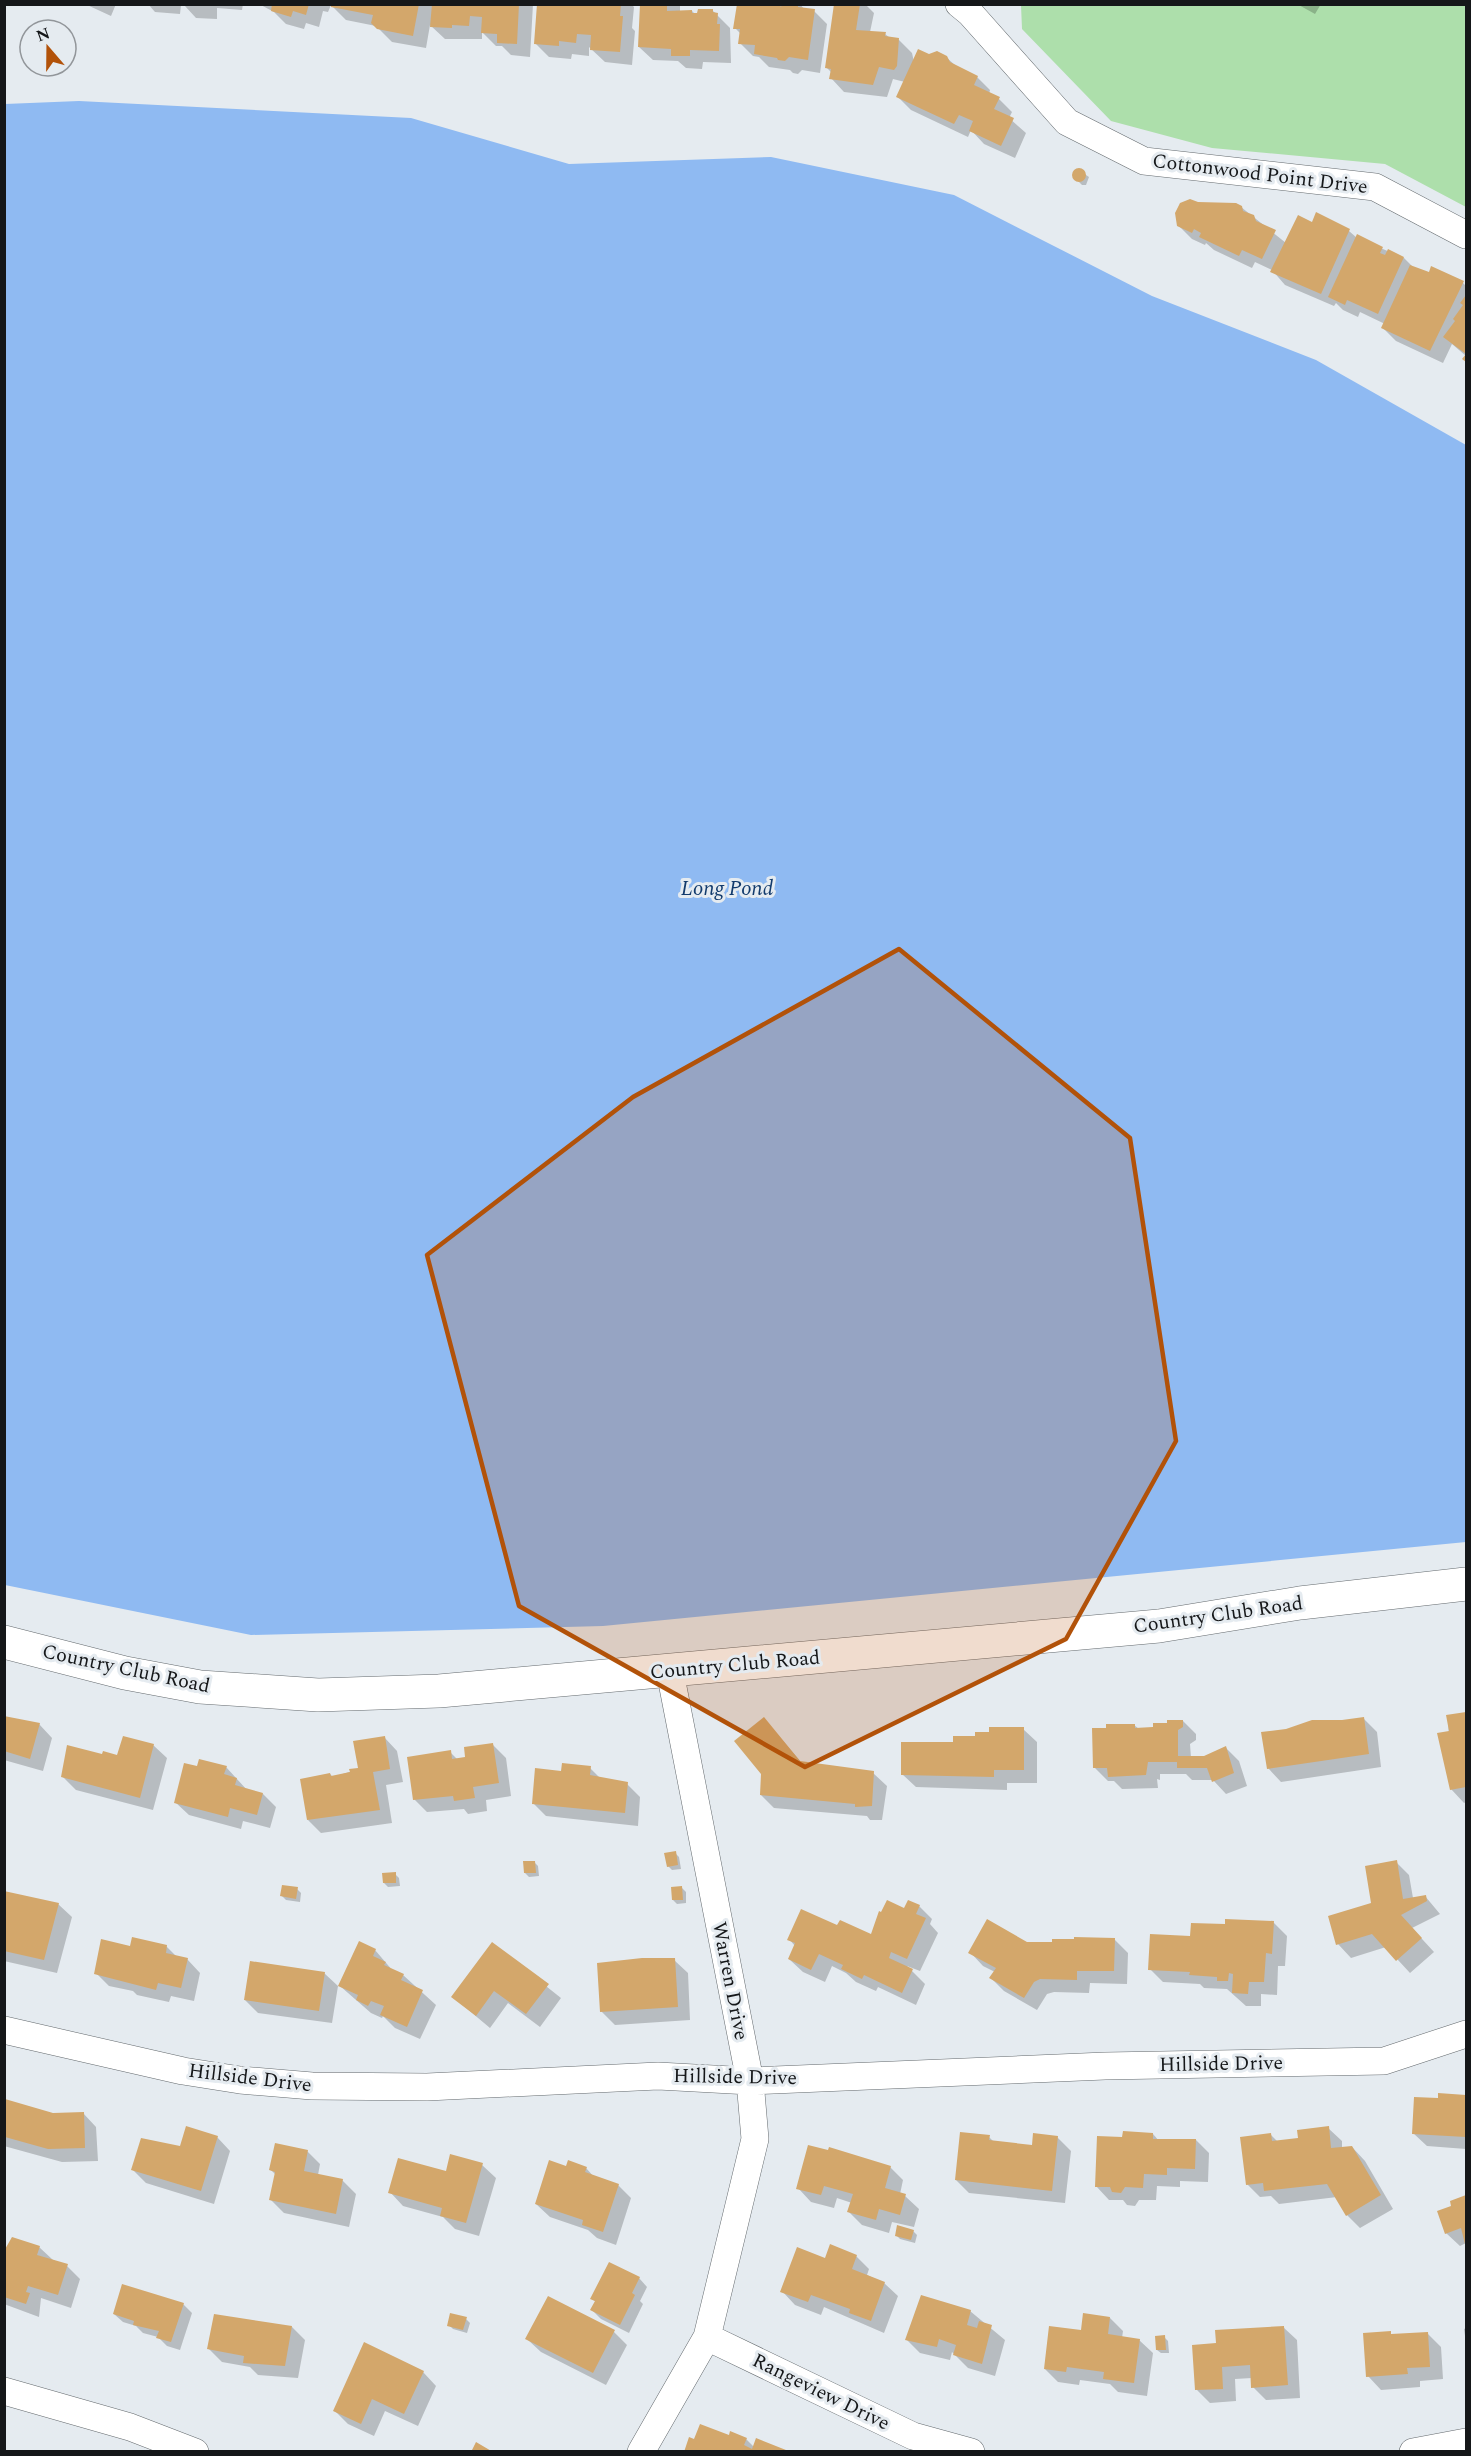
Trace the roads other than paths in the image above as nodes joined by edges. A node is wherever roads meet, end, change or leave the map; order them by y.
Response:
1 (959, 4) edge
2 (1467, 235) edge
3 (1467, 1584) edge
4 (4, 1642) edge
5 (670, 1672) junction
6 (4, 2030) edge
7 (1467, 2034) edge
8 (750, 2081) junction
9 (707, 2337) junction
10 (4, 2391) edge
11 (1467, 2442) edge
12 (195, 2451) edge
13 (640, 2451) edge
14 (971, 2451) edge
15 (1413, 2451) edge

1 - 2 street, Cottonwood Point Drive
3 - 5 street, Country Club Road
4 - 5 street, Country Club Road
5 - 8 street, Warren Drive
6 - 8 street, Hillside Drive
7 - 8 street, Hillside Drive
8 - 9 street, Warren Drive
9 - 13 street, Warren Drive
9 - 14 street, Rangeview Drive
10 - 12 street
11 - 15 street

